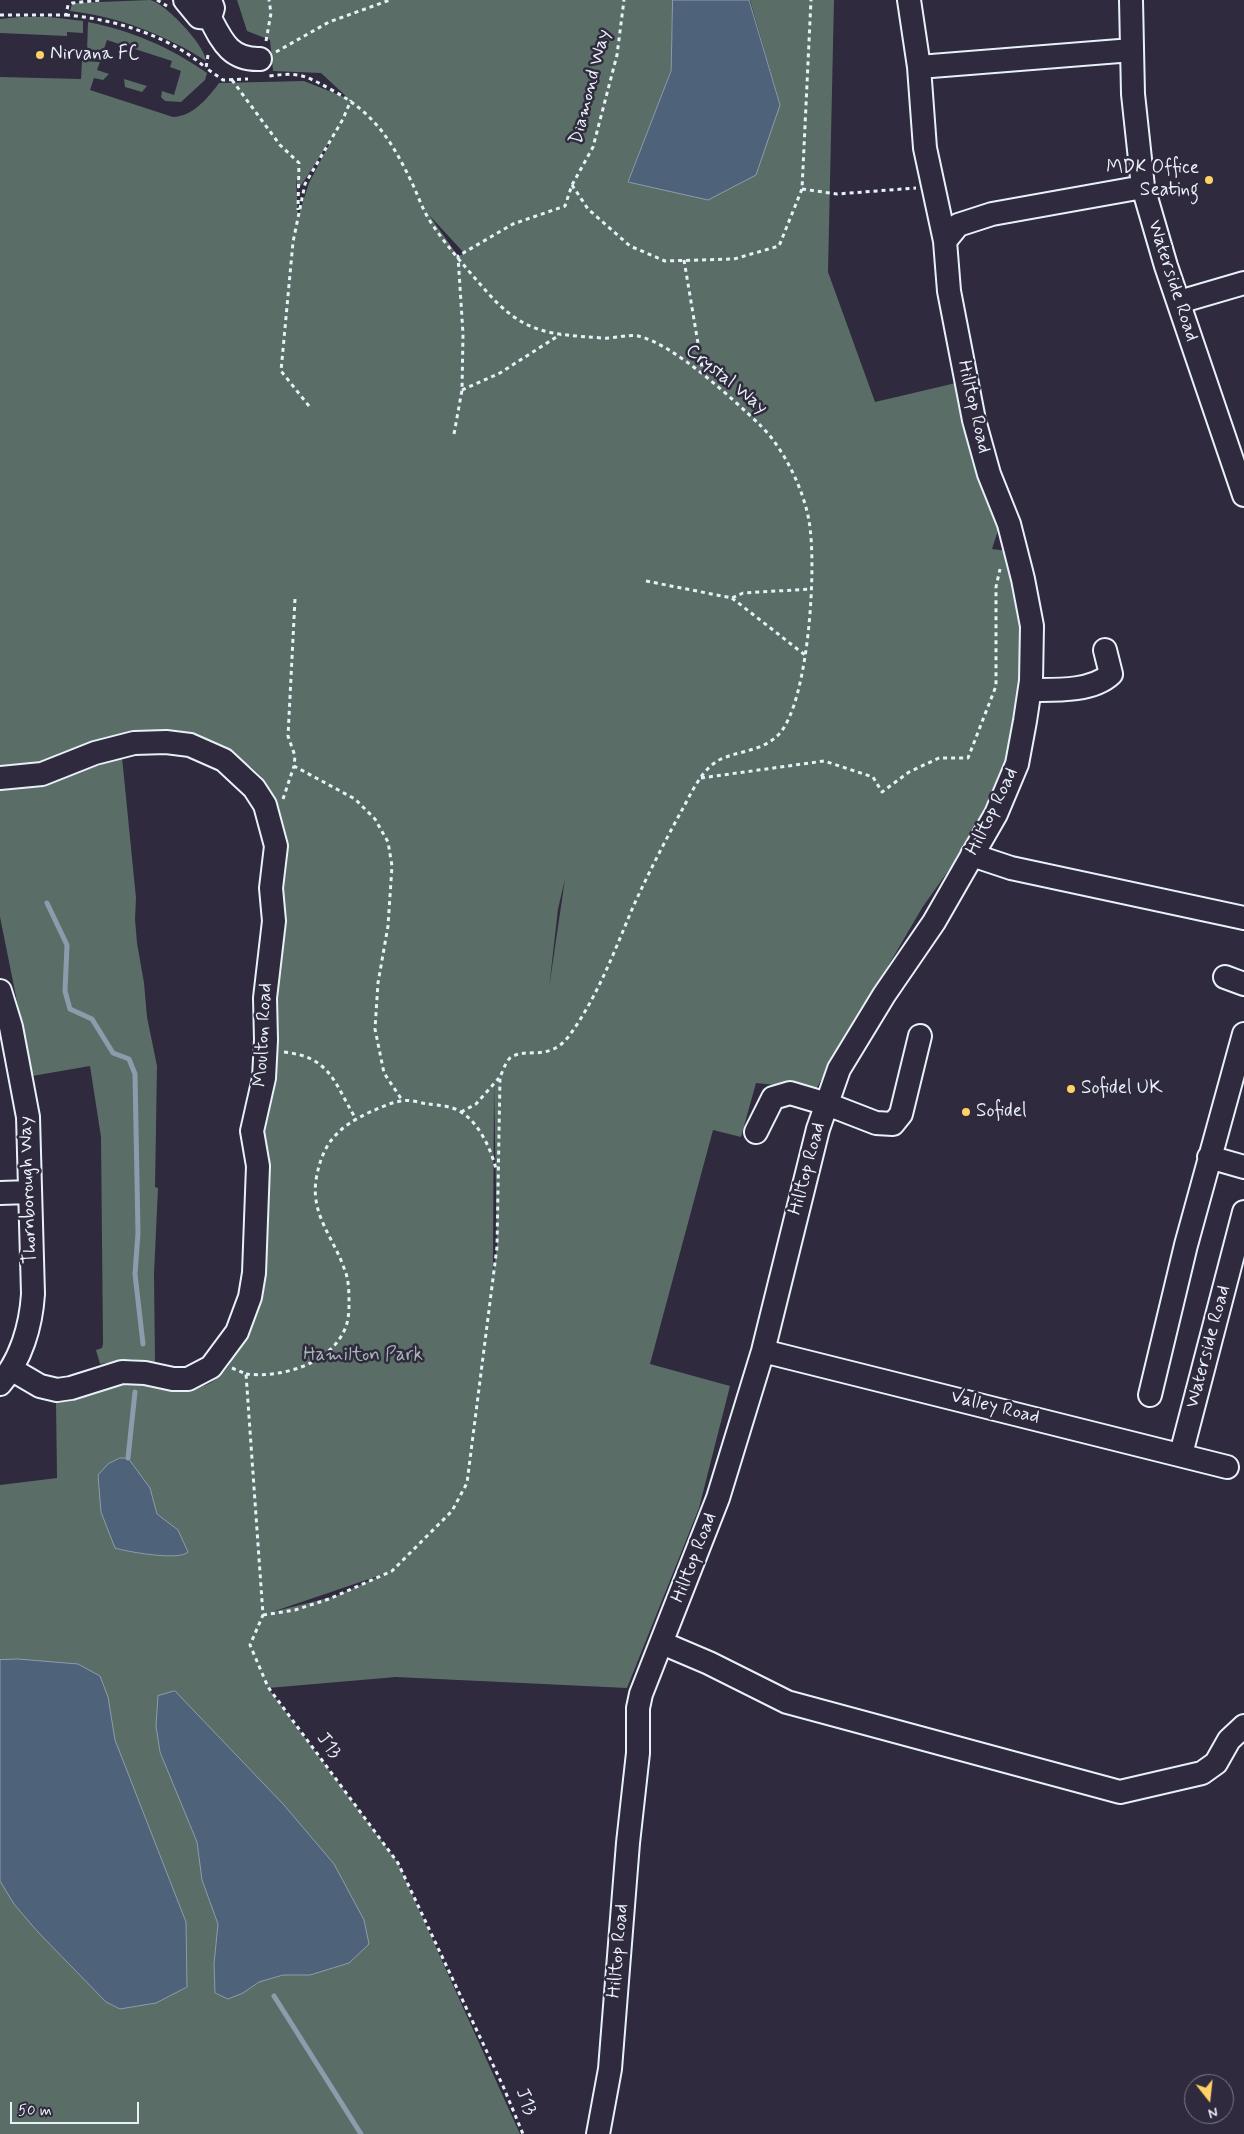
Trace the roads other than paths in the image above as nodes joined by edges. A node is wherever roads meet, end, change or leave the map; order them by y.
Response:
1 (909, 0) edge
2 (1131, 0) edge
3 (177, 4) edge
4 (210, 9) edge
5 (1132, 50) junction
6 (263, 61) road end
7 (919, 67) junction
8 (1143, 187) junction
9 (945, 241) junction
10 (1244, 283) edge
11 (1179, 302) junction
12 (1244, 495) edge
13 (1105, 650) dead end
14 (1030, 690) junction
15 (0, 778) edge
16 (972, 855) junction
17 (1244, 918) edge
18 (0, 991) edge
19 (1244, 1034) edge
20 (920, 1036) dead end
21 (827, 1104) junction
22 (756, 1132) dead end
23 (1209, 1158) junction
24 (1244, 1167) edge
25 (30, 1192) junction
26 (0, 1193) edge
27 (1244, 1212) edge
28 (763, 1351) junction
29 (5, 1376) edge
30 (1150, 1395) dead end
31 (1181, 1454) junction
32 (1227, 1467) dead end
33 (662, 1644) junction
34 (1244, 1726) edge
35 (598, 2134) edge

1 - 7 street, Hilltop Road
2 - 5 street, Waterside Road
3 - 4 street
4 - 6 street
5 - 7 street
5 - 8 street, Waterside Road
7 - 9 street, Hilltop Road
8 - 9 street
8 - 11 street, Waterside Road
9 - 14 street, Hilltop Road
10 - 11 street
11 - 12 street, Waterside Road
13 - 14 street
14 - 16 street, Hilltop Road
15 - 29 street, Moulton Road
16 - 17 street
16 - 21 street, Hilltop Road
18 - 25 street, Thornborough Way
19 - 23 street
20 - 21 street
21 - 22 street
21 - 28 street, Hilltop Road
23 - 24 street
23 - 30 street
25 - 26 street
25 - 29 street, Thornborough Way
27 - 31 street, Waterside Road
28 - 31 street, Valley Road
28 - 33 street, Hilltop Road
31 - 32 street, Valley Road
33 - 34 street
33 - 35 street, Hilltop Road

